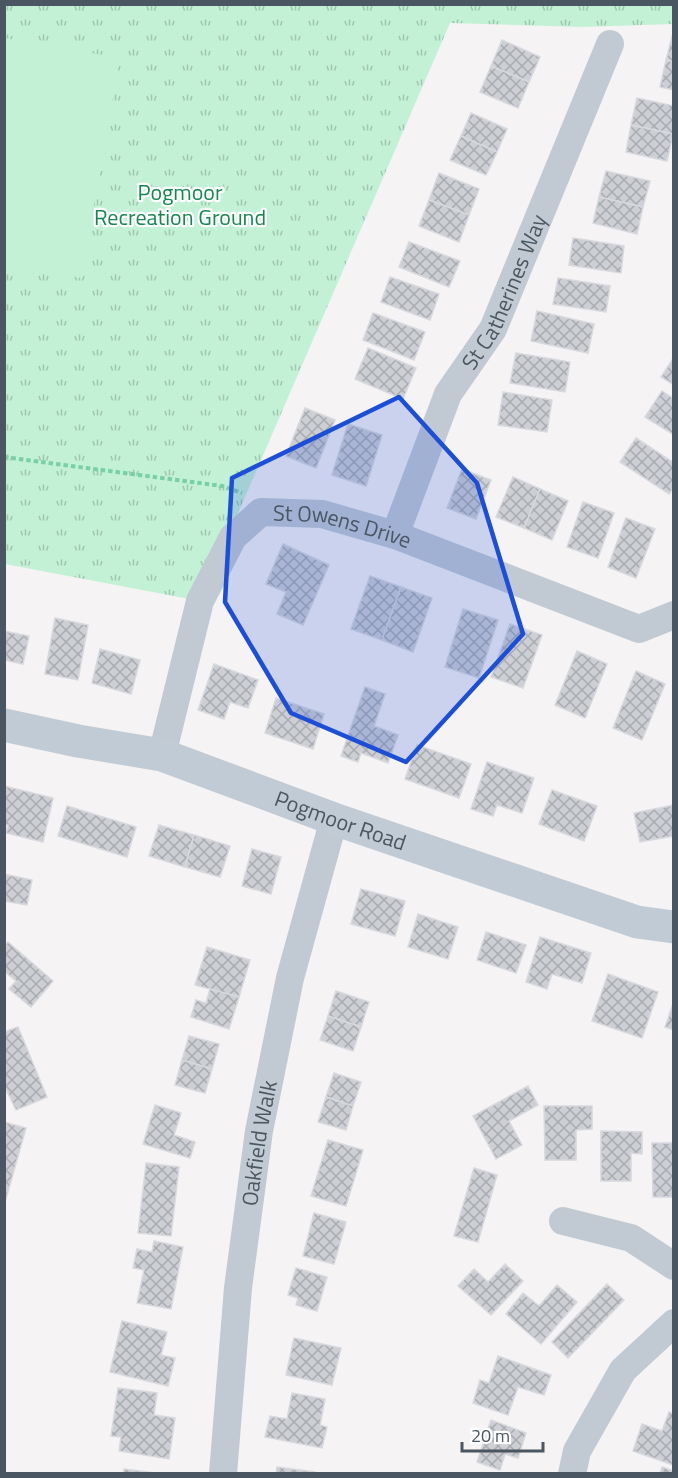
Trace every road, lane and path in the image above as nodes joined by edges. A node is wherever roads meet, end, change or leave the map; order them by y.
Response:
1 (610, 44) dead end
2 (4, 457) edge
3 (261, 512) junction
4 (395, 536) junction
5 (673, 615) edge
6 (4, 725) edge
7 (162, 755) junction
8 (333, 819) junction
9 (674, 927) edge
10 (563, 1221) dead end
11 (674, 1266) edge
12 (674, 1323) edge
13 (224, 1473) edge
14 (572, 1473) edge

1 - 4 street, St Catherines Way
2 - 3 path
3 - 4 street, St Owens Drive
3 - 7 street, St Owens Drive
4 - 5 street, St Owens Drive
6 - 7 street, Pogmoor Road
7 - 8 street, Pogmoor Road
8 - 9 street, Pogmoor Road
8 - 13 street, Oakfield Walk
10 - 11 street
12 - 14 street

